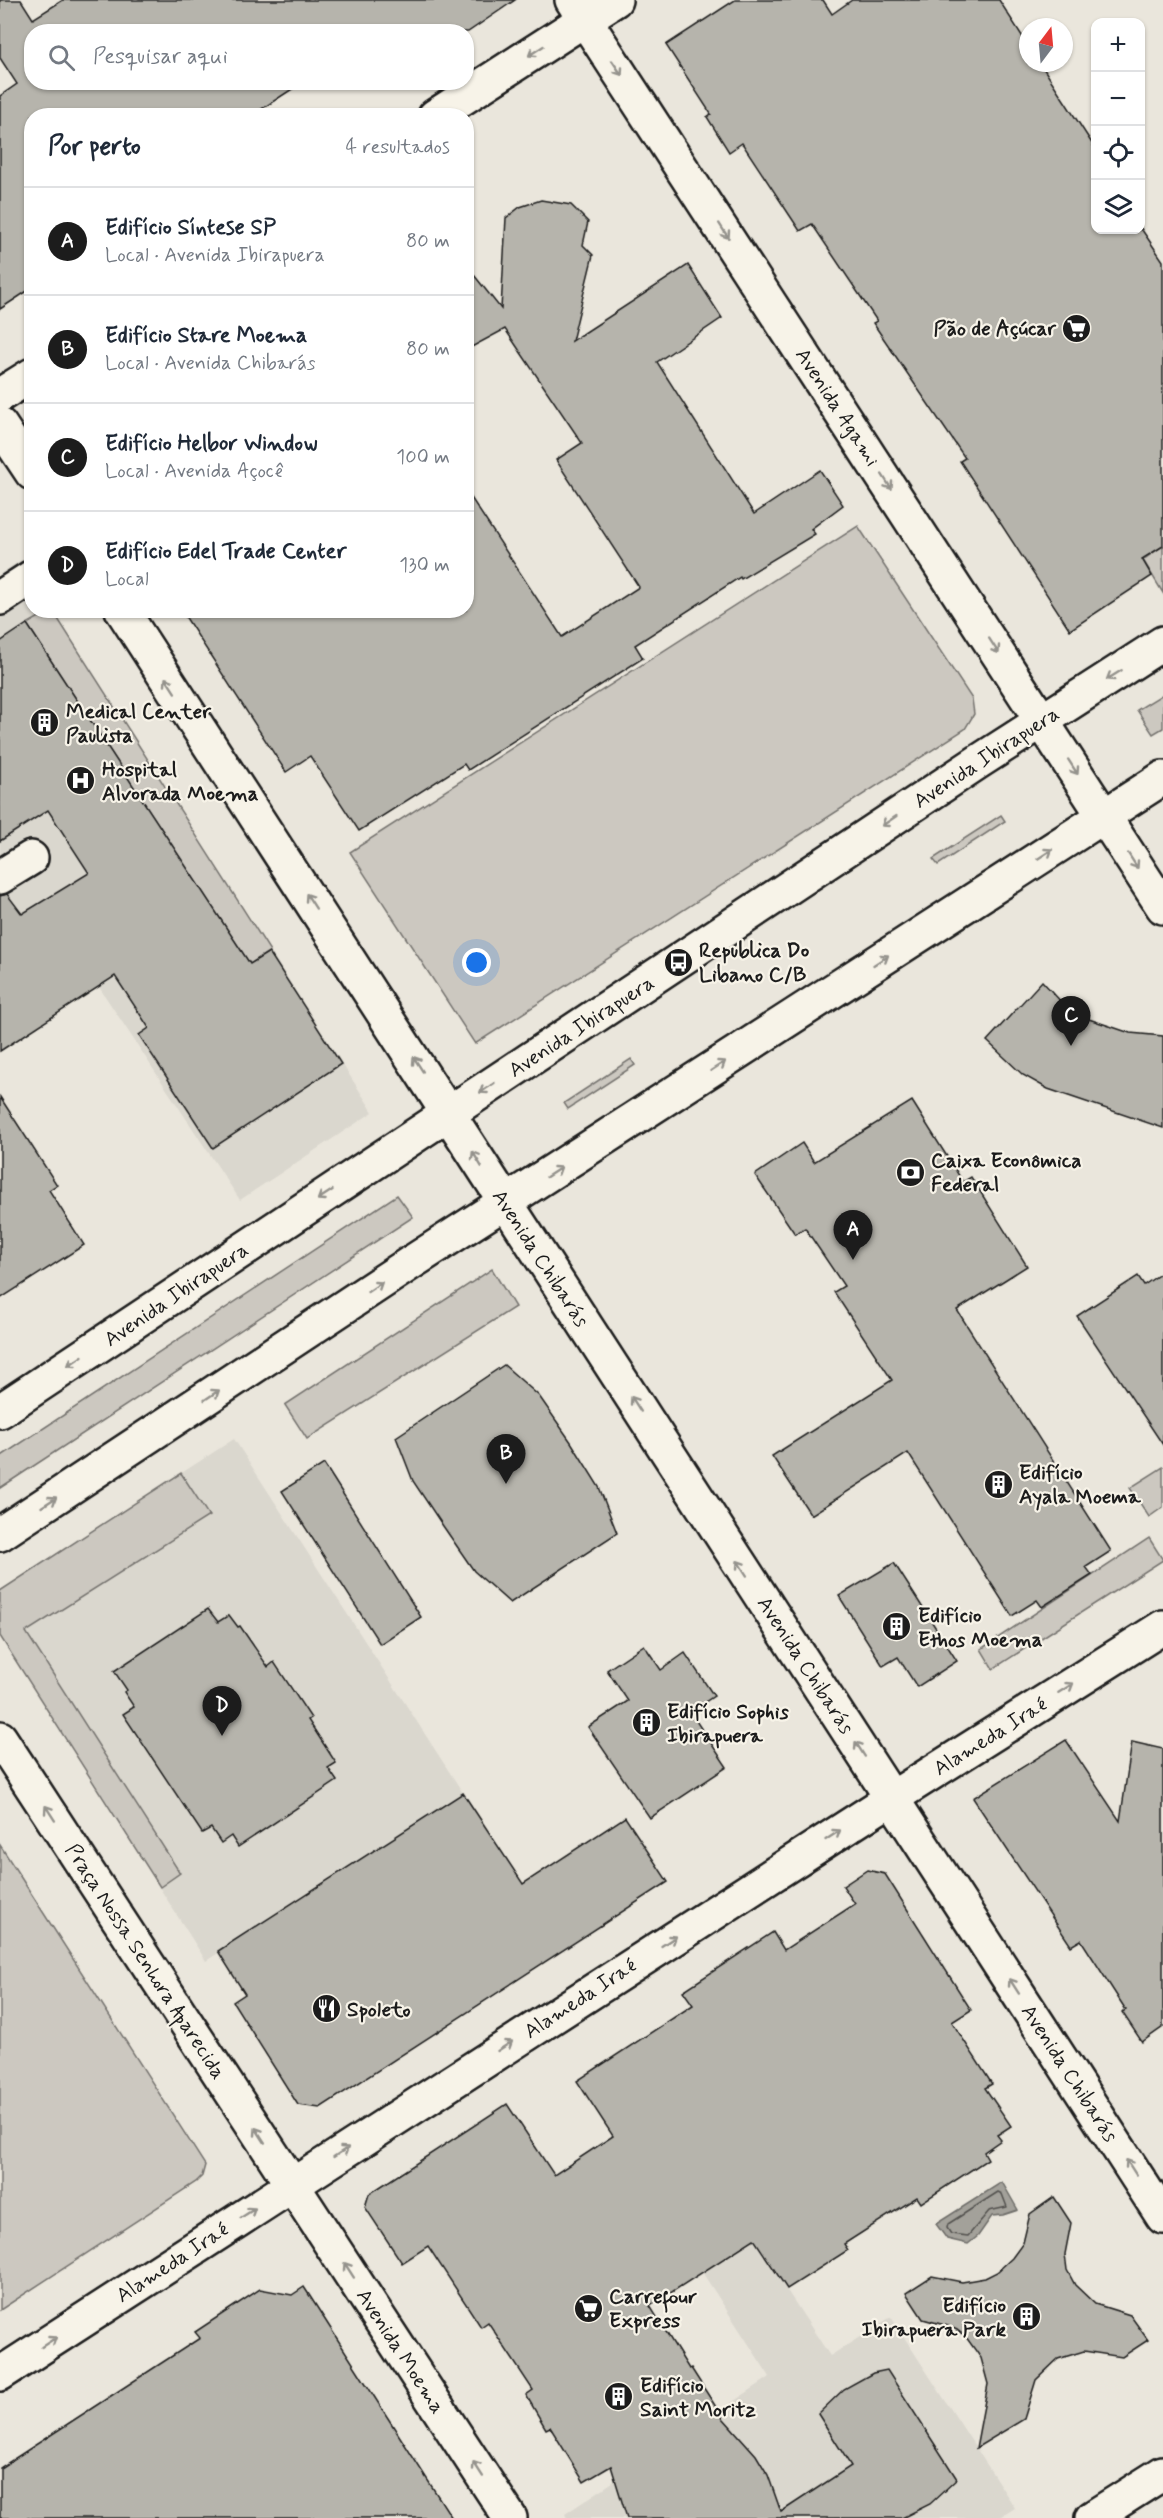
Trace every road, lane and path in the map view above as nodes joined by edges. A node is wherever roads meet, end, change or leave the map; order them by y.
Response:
1 (615, 0) edge
2 (578, 10) edge
3 (474, 87) edge
4 (470, 90) edge
5 (446, 108) edge
6 (24, 380) edge
7 (0, 395) edge
8 (0, 425) edge
9 (24, 461) edge
10 (24, 582) edge
11 (0, 598) edge
12 (127, 618) edge
13 (1163, 643) edge
14 (1043, 720) junction
15 (1163, 778) edge
16 (1103, 815) junction
17 (31, 858) dead end
18 (0, 877) edge
19 (1163, 907) edge
20 (450, 1113) junction
21 (505, 1204) junction
22 (0, 1411) edge
23 (0, 1534) edge
24 (1163, 1626) edge
25 (0, 1738) edge
26 (892, 1798) junction
27 (292, 2183) junction
28 (1163, 2217) edge
29 (0, 2374) edge
30 (1163, 2473) edge
31 (510, 2518) edge
32 (1092, 2518) edge

1 - 2 street
2 -> 3 street
2 -> 14 street, Avenida Agami
4 -> 5 street
6 - 7 street
8 - 9 street
10 - 11 street
20 -> 12 street, Avenida Chibarás
13 -> 14 street, Avenida Ibirapuera
14 -> 16 street, Avenida Agami
14 -> 20 street, Avenida Ibirapuera
15 - 16 street
16 -> 19 street, Avenida Agami
21 -> 16 street
17 - 18 street
21 -> 20 street, Avenida Chibarás
20 -> 22 street, Avenida Ibirapuera
23 -> 21 street
26 -> 21 street, Avenida Chibarás
26 -> 24 street, Alameda Iraé
27 -> 25 street, Praça Nossa Senhora Aparecida
27 -> 26 street, Alameda Iraé
28 -> 26 street, Avenida Chibarás
29 -> 27 street, Alameda Iraé
31 -> 27 street, Avenida Moema
30 - 32 street

